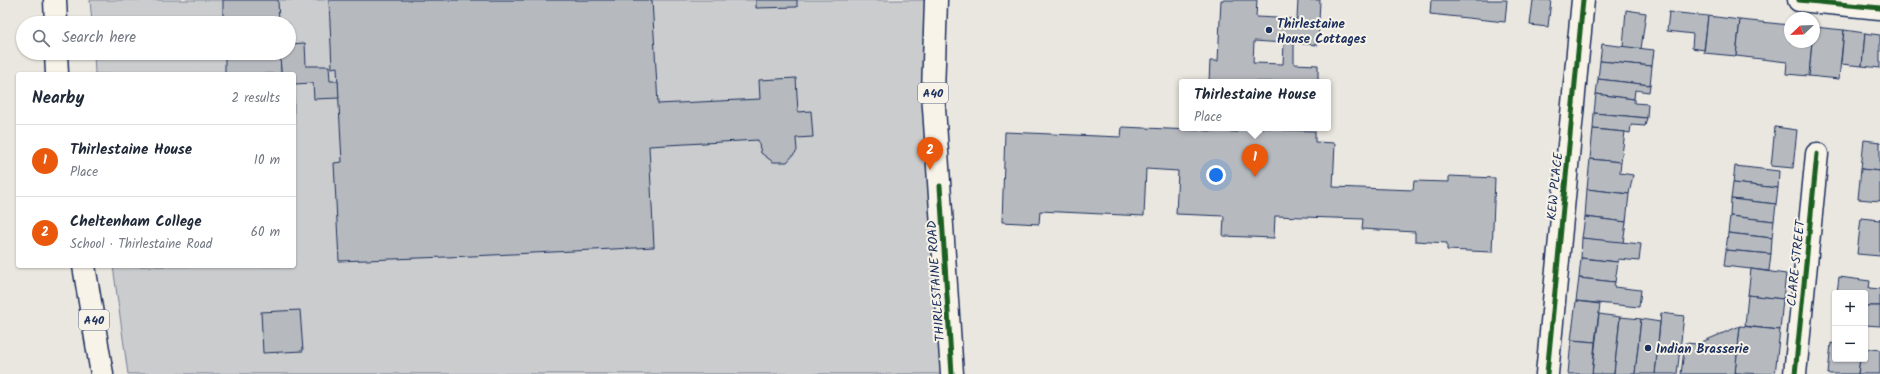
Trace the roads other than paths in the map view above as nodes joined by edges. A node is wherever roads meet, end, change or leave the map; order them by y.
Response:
1 (55, 0) edge
2 (936, 0) edge
3 (1583, 0) edge
4 (1799, 0) edge
5 (1880, 8) edge
6 (56, 16) edge
7 (56, 60) edge
8 (57, 72) edge
9 (1817, 154) dead end
10 (84, 268) edge
11 (102, 374) edge
12 (952, 374) edge
13 (1547, 374) edge
14 (1795, 374) edge

1 - 6 main road
2 - 12 main road, THIRLESTAINE ROAD / A40
3 - 13 main road, KEW PLACE
4 - 5 main road
7 - 8 main road
9 - 14 main road, CLARE STREET
10 - 11 main road, A40

